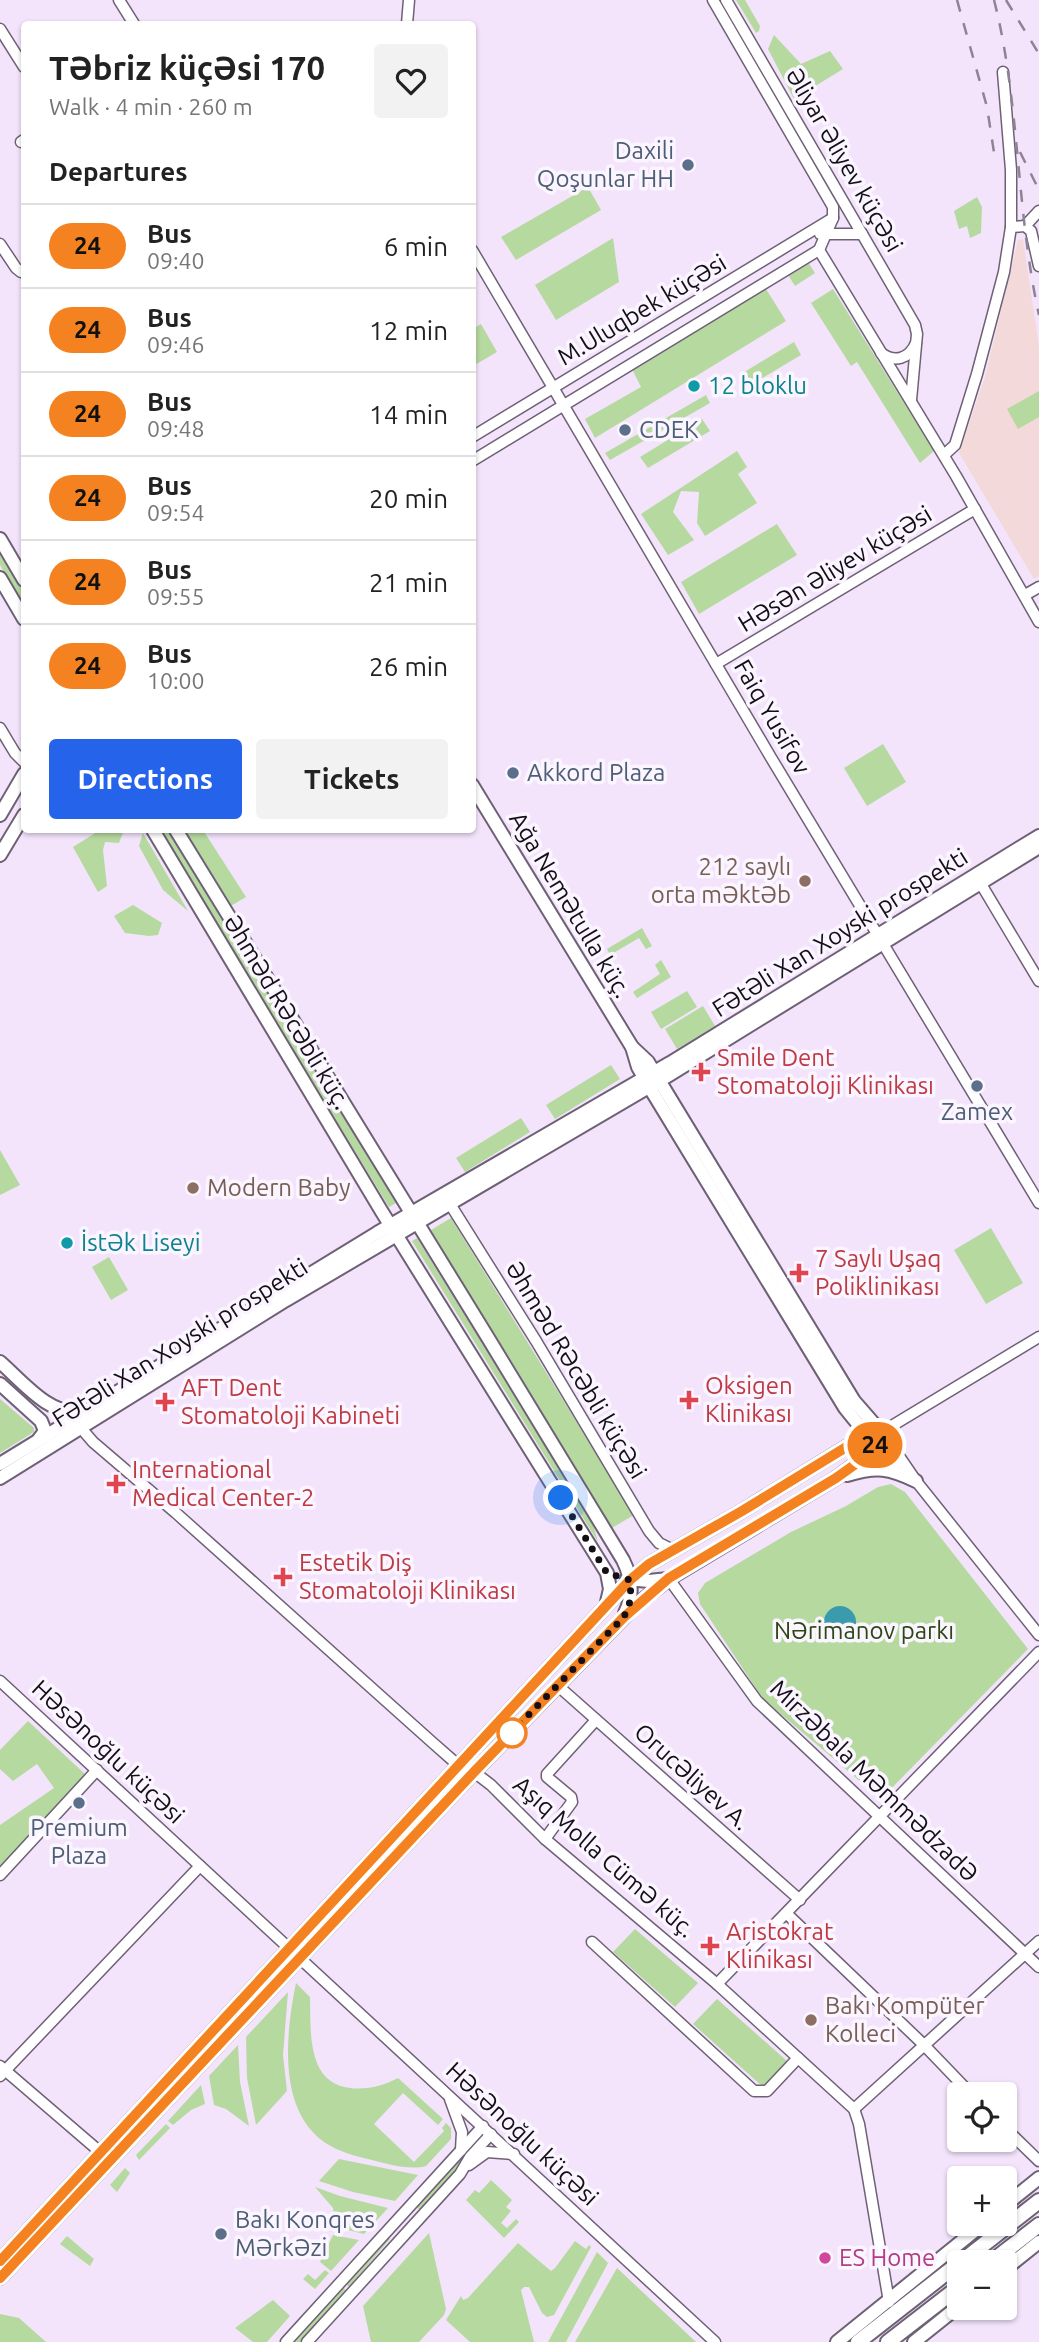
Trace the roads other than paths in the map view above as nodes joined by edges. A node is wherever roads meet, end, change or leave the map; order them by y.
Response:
1 (119, 0) edge
2 (409, 0) edge
3 (713, 0) edge
4 (726, 0) edge
5 (132, 21) edge
6 (408, 21) edge
7 (0, 29) edge
8 (754, 46) junction
9 (744, 52) junction
10 (21, 62) edge
11 (1003, 72) dead end
12 (1039, 211) edge
13 (833, 218) junction
14 (1025, 226) junction
15 (1012, 227) junction
16 (808, 234) junction
17 (826, 234) junction
18 (862, 234) junction
19 (0, 244) edge
20 (819, 250) junction
21 (476, 257) edge
22 (1039, 266) edge
23 (21, 272) edge
24 (917, 343) junction
25 (879, 351) junction
26 (554, 387) junction
27 (911, 400) junction
28 (564, 405) junction
29 (476, 435) edge
30 (944, 454) junction
31 (476, 459) edge
32 (975, 509) junction
33 (0, 539) edge
34 (21, 575) edge
35 (0, 578) edge
36 (1039, 587) edge
37 (1025, 595) junction
38 (21, 614) edge
39 (1039, 622) edge
40 (716, 664) junction
41 (0, 728) edge
42 (21, 759) edge
43 (21, 779) edge
44 (476, 792) edge
45 (0, 815) edge
46 (21, 820) edge
47 (155, 833) edge
48 (178, 833) edge
49 (1039, 836) edge
50 (1039, 847) edge
51 (0, 855) edge
52 (978, 879) junction
53 (879, 939) junction
54 (1039, 981) edge
55 (653, 1081) junction
56 (1039, 1203) edge
57 (450, 1204) junction
58 (416, 1223) junction
59 (391, 1226) junction
60 (1039, 1337) edge
61 (0, 1362) edge
62 (0, 1384) edge
63 (48, 1404) junction
64 (88, 1409) junction
65 (37, 1417) junction
66 (894, 1427) junction
67 (81, 1428) junction
68 (871, 1432) junction
69 (38, 1441) junction
70 (883, 1444) junction
71 (0, 1464) edge
72 (0, 1478) edge
73 (836, 1478) junction
74 (916, 1481) junction
75 (773, 1491) junction
76 (786, 1509) junction
77 (673, 1550) junction
78 (624, 1560) junction
79 (649, 1564) junction
80 (607, 1573) junction
81 (669, 1578) junction
82 (630, 1580) junction
83 (607, 1602) junction
84 (624, 1617) junction
85 (1039, 1635) edge
86 (1039, 1652) edge
87 (0, 1681) edge
88 (557, 1685) junction
89 (596, 1720) junction
90 (458, 1765) junction
91 (97, 1770) junction
92 (474, 1772) junction
93 (880, 1816) junction
94 (545, 1839) junction
95 (200, 1866) junction
96 (0, 1875) edge
97 (800, 1900) junction
98 (787, 1914) junction
99 (1039, 1941) edge
100 (592, 1942) dead end
101 (289, 1947) junction
102 (1024, 1954) junction
103 (300, 1958) junction
104 (1039, 1967) edge
105 (717, 1984) junction
106 (923, 2044) junction
107 (798, 2058) junction
108 (2, 2071) edge
109 (960, 2082) edge
110 (448, 2095) junction
111 (854, 2109) junction
112 (487, 2130) junction
113 (1017, 2140) edge
114 (461, 2150) junction
115 (514, 2154) junction
116 (105, 2157) junction
117 (1039, 2161) edge
118 (463, 2170) junction
119 (1039, 2178) edge
120 (1017, 2196) edge
121 (1039, 2201) edge
122 (397, 2219) junction
123 (1039, 2225) edge
124 (409, 2229) junction
125 (968, 2236) edge
126 (1039, 2242) edge
127 (976, 2250) edge
128 (1007, 2250) edge
129 (1017, 2260) edge
130 (0, 2261) edge
131 (947, 2272) edge
132 (0, 2278) edge
133 (947, 2296) edge
134 (888, 2302) junction
135 (947, 2316) edge
136 (286, 2342) edge
137 (307, 2342) edge
138 (715, 2342) edge
139 (837, 2342) edge
140 (858, 2342) edge
141 (888, 2342) edge
142 (914, 2342) edge

1 - 5 street
2 - 6 street
3 - 9 street, Əliyar Əliyev küçəsi
4 - 8 street, Əliyar Əliyev küçəsi
7 - 10 street
8 - 9 street
8 - 18 street, Əliyar Əliyev küçəsi
9 - 13 street, Əliyar Əliyev küçəsi
11 - 15 street
12 - 14 street
13 - 16 street, M.Uluqbek küçəsi
13 - 17 street, Əliyar Əliyev küçəsi
14 - 15 street
14 - 22 street
15 - 30 street
16 - 17 street
16 - 26 street, M.Uluqbek küçəsi
17 - 18 street
17 - 20 street, Əliyar Əliyev küçəsi
18 - 24 street, Əliyar Əliyev küçəsi
19 - 23 street
20 - 25 street
20 - 28 street, M.Uluqbek küçəsi
21 - 26 street, Faiq Yusifov
24 - 25 street
24 - 27 street
25 - 27 street
26 - 28 street, Faiq Yusifov
26 - 29 street, M.Uluqbek küçəsi
27 - 30 street
28 - 31 street, M.Uluqbek küçəsi
28 - 40 street, Faiq Yusifov
30 - 32 street
32 - 37 street
32 - 40 street, Həsən Əliyev küçəsi
33 - 34 main road
35 - 38 main road
36 - 37 street
37 - 39 street
40 - 53 street, Faiq Yusifov
41 - 42 street
43 - 45 main road
44 - 55 main road, Ağa Nemətulla küç.
46 - 51 main road
47 - 59 main road, Əhməd Rəcəbli küç.
48 - 58 main road, Əhməd Rəcəbli küç.
49 - 52 main road, Fətəli Xan Xoyski prospekti
50 - 52 main road, Fətəli Xan Xoyski prospekti
52 - 53 main road, Fətəli Xan Xoyski prospekti
52 - 54 street
53 - 55 main road, Fətəli Xan Xoyski prospekti
53 - 56 street, Faiq Yusifov
55 - 57 main road, Fətəli Xan Xoyski prospekti
55 - 58 main road, Fətəli Xan Xoyski prospekti
55 - 68 main road
55 - 68 main road
57 - 58 main road, Fətəli Xan Xoyski prospekti
57 - 77 street, Əhməd Rəcəbli küçəsi
58 - 59 main road
58 - 78 main road, Əhməd Rəcəbli küç.
59 - 64 main road, Fətəli Xan Xoyski prospekti
59 - 67 main road, Fətəli Xan Xoyski prospekti
59 - 80 main road, Əhməd Rəcəbli küç.
60 - 66 street
61 - 63 main road
62 - 65 main road
63 - 64 main road
63 - 65 main road
64 - 69 main road, Fətəli Xan Xoyski prospekti
65 - 69 main road
66 - 68 street
66 - 70 street
67 - 72 main road, Fətəli Xan Xoyski prospekti
67 - 90 street, Aşıq Molla Cümə küç.
68 - 70 main road
68 - 75 main road
69 - 71 main road, Fətəli Xan Xoyski prospekti
70 - 73 main road
70 - 74 street
73 - 74 main road
73 - 76 main road
74 - 85 street
75 - 76 main road
75 - 77 main road
76 - 81 main road
77 - 79 main road
77 - 81 main road
78 - 79 main road
78 - 82 main road, Əhməd Rəcəbli küç.
79 - 82 main road
80 - 82 main road
80 - 83 main road
81 - 82 main road
81 - 84 main road
81 - 93 street, Mirzəbala Məmmədzadə
82 - 83 main road
82 - 84 main road
83 - 90 main road
84 - 88 main road
86 - 93 street
87 - 91 street, Həsənoğlu küçəsi
88 - 89 street, Orucəliyev A.
88 - 92 main road
89 - 94 street
89 - 97 street, Orucəliyev A.
90 - 92 street, Aşıq Molla Cümə küç.
90 - 101 main road
91 - 95 street, Həsənoğlu küçəsi
91 - 96 street
92 - 94 street, Aşıq Molla Cümə küç.
92 - 103 main road
93 - 97 street
93 - 102 street, Mirzəbala Məmmədzadə
94 - 105 street, Aşıq Molla Cümə küç.
95 - 101 street
95 - 108 street
97 - 98 street
98 - 105 street
98 - 106 street
99 - 102 street
100 - 107 street
101 - 103 street, Həsənoğlu küçəsi
101 - 116 main road
102 - 104 street, Mirzəbala Məmmədzadə
102 - 106 street
103 - 110 street, Həsənoğlu küçəsi
103 - 116 main road
105 - 107 street, Aşıq Molla Cümə küç.
106 - 109 street
106 - 111 street
107 - 111 street, Aşıq Molla Cümə küç.
108 - 116 street
110 - 112 street, Həsənoğlu küçəsi
110 - 114 street
111 - 134 street
112 - 114 street
112 - 115 street, Həsənoğlu küçəsi
112 - 118 street
113 - 117 street
114 - 122 street
115 - 118 street
115 - 138 street, Həsənoğlu küçəsi
116 - 130 main road
116 - 132 main road
118 - 124 street
119 - 120 main road
121 - 127 highway
122 - 124 street
122 - 136 street
123 - 128 highway
124 - 137 street
125 - 134 main road
126 - 129 main road
131 - 140 highway
133 - 141 highway
134 - 139 main road
135 - 142 main road

